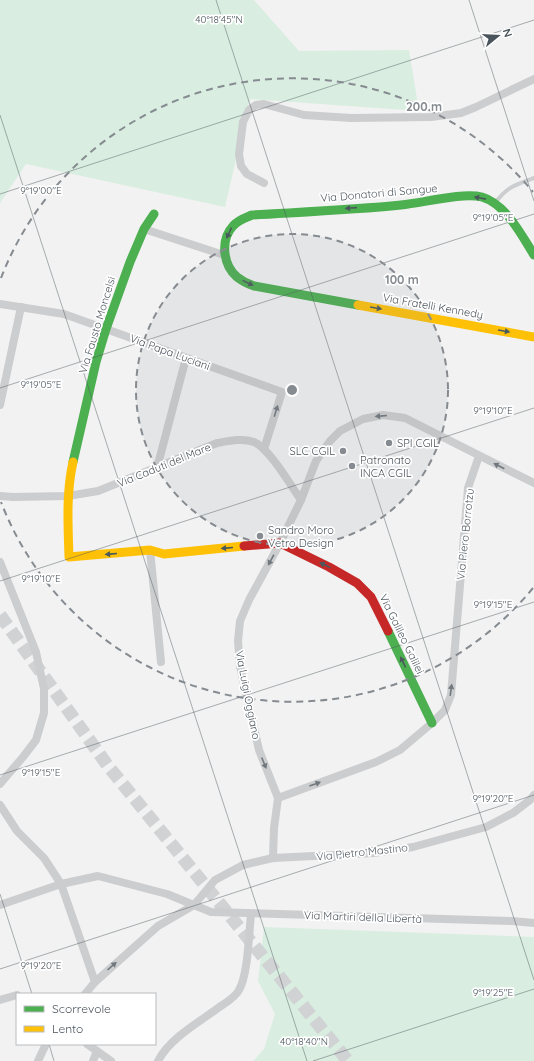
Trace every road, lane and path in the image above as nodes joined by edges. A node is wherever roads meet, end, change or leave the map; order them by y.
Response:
1 (534, 79) edge
2 (534, 178) edge
3 (264, 183) dead end
4 (495, 203) junction
5 (154, 214) dead end
6 (144, 229) junction
7 (224, 255) junction
8 (534, 255) edge
9 (0, 304) edge
10 (21, 307) junction
11 (106, 329) junction
12 (534, 337) edge
13 (186, 358) junction
14 (0, 405) edge
15 (264, 449) junction
16 (479, 456) junction
17 (157, 468) junction
18 (534, 483) edge
19 (0, 496) edge
20 (68, 496) junction
21 (301, 500) junction
22 (280, 543) junction
23 (150, 550) junction
24 (0, 562) edge
25 (161, 662) dead end
26 (432, 723) junction
27 (0, 784) edge
28 (534, 795) edge
29 (278, 798) junction
30 (0, 805) edge
31 (273, 858) junction
32 (61, 884) junction
33 (0, 905) edge
34 (194, 905) junction
35 (251, 914) junction
36 (534, 923) edge
37 (95, 982) junction
38 (86, 993) edge
39 (16, 995) edge
40 (0, 1000) edge
41 (46, 1045) edge
42 (88, 1045) edge
43 (97, 1051) junction
44 (38, 1061) edge
45 (93, 1061) edge
46 (111, 1061) edge
47 (158, 1061) edge

1 - 3 street
2 - 4 lane
4 -> 7 street, Via Donatori di Sangue
4 - 8 street, Via Donatori di Sangue
5 - 6 street, Via Fausto Moncelsi
6 - 7 street
6 - 11 street, Via Fausto Moncelsi
7 -> 12 street, Via Fratelli Kennedy
9 - 10 street, Via Papa Luciani
10 - 11 street, Via Papa Luciani
10 - 14 street
11 - 13 street, Via Papa Luciani
11 - 20 street, Via Fausto Moncelsi
15 -> 13 street, Via Papa Luciani
13 - 17 street
15 - 17 street, Via Caduti del Mare
15 - 21 street
18 -> 16 street, Via Luigi Oggiano
16 -> 21 street, Via Luigi Oggiano
26 -> 16 street, Via Piero Borrotzu
17 - 20 street, Via Caduti del Mare
19 - 20 street, Via Caduti del Mare
23 -> 20 street
21 - 22 street, Via Luigi Oggiano
22 -> 23 street
26 -> 22 street, Via Galileo Galilei
22 -> 29 street, Via Luigi Oggiano
23 - 25 street
24 - 27 street
29 -> 26 street, Via Piero Borrotzu
28 - 31 street, Via Pietro Mastino
29 - 31 street, Via Luigi Oggiano
30 - 32 street
31 - 34 street, Via Pietro Mastino
32 - 33 street, Via Martiri della Libertà
32 - 34 street, Via Martiri della Libertà
32 - 37 street
34 - 35 street, Via Martiri della Libertà
37 -> 34 street, Via Pietro Mastino
35 - 36 street, Via Martiri della Libertà
35 - 47 street
37 - 38 street, Via Pietro Mastino
39 - 40 street
41 - 44 street
42 - 43 street
43 - 45 street
43 - 46 street

